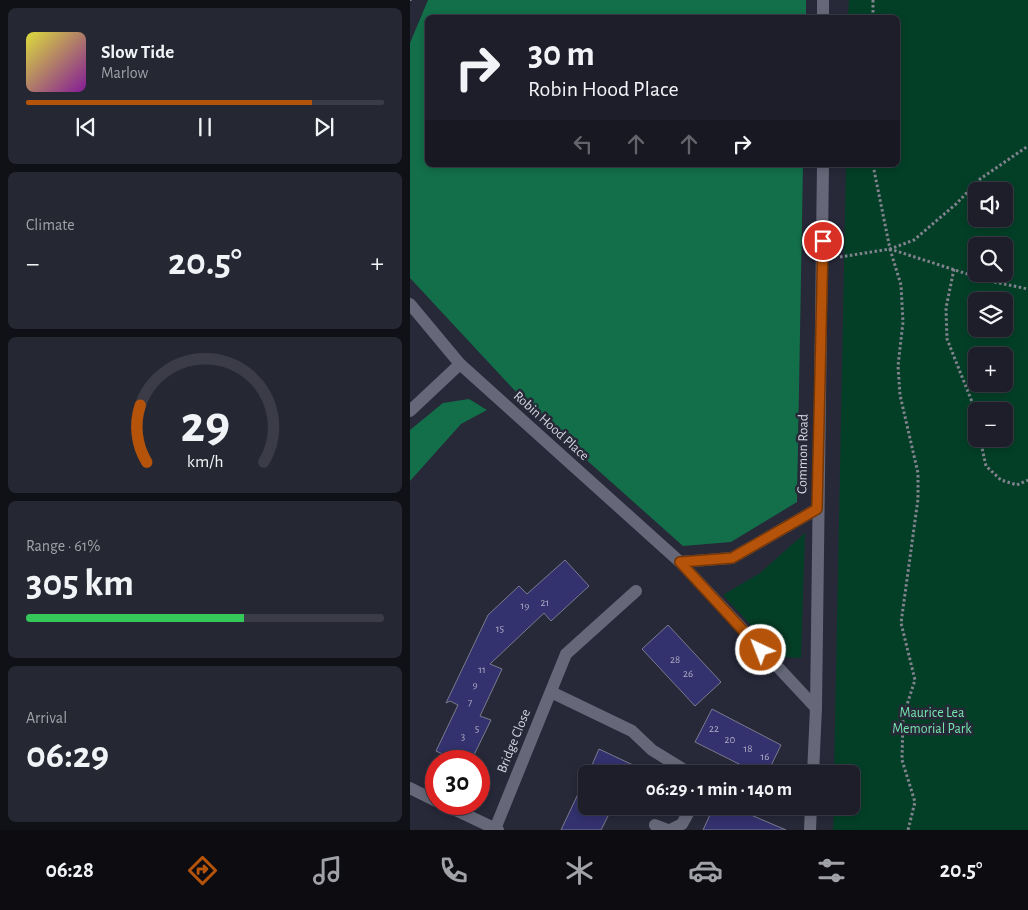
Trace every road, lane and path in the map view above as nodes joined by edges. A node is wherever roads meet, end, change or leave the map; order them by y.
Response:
1 (824, 0) edge
2 (873, 0) edge
3 (823, 15) edge
4 (873, 15) edge
5 (1028, 146) edge
6 (823, 167) edge
7 (873, 167) edge
8 (890, 249) junction
9 (823, 260) junction
10 (954, 269) junction
11 (1028, 289) edge
12 (410, 304) edge
13 (460, 364) junction
14 (972, 402) edge
15 (410, 411) edge
16 (982, 447) edge
17 (1028, 480) edge
18 (817, 509) junction
19 (680, 562) junction
20 (636, 591) dead end
21 (551, 692) junction
22 (816, 708) junction
23 (676, 765) edge
24 (813, 765) edge
25 (410, 788) edge
26 (425, 796) edge
27 (466, 815) edge
28 (687, 815) edge
29 (811, 815) edge
30 (655, 825) dead end
31 (496, 829) edge
32 (669, 830) edge
33 (810, 830) edge
34 (908, 830) edge

1 - 3 street
2 - 4 path
5 - 8 path
6 - 9 street, Common Road
7 - 8 path
8 - 9 path
8 - 10 path
8 - 34 path
9 - 18 street, Common Road
10 - 11 path
10 - 14 path
12 - 13 street, Robin Hood Place
13 - 15 street
13 - 19 street, Robin Hood Place
16 - 17 path
18 - 19 street
18 - 22 street, Common Road
19 - 22 street, Robin Hood Place
20 - 21 street, Bridge Close
21 - 23 street
21 - 31 street, Bridge Close
22 - 24 street, Common Road
25 - 26 street
27 - 31 street
28 - 32 street
29 - 33 street
30 - 32 street

